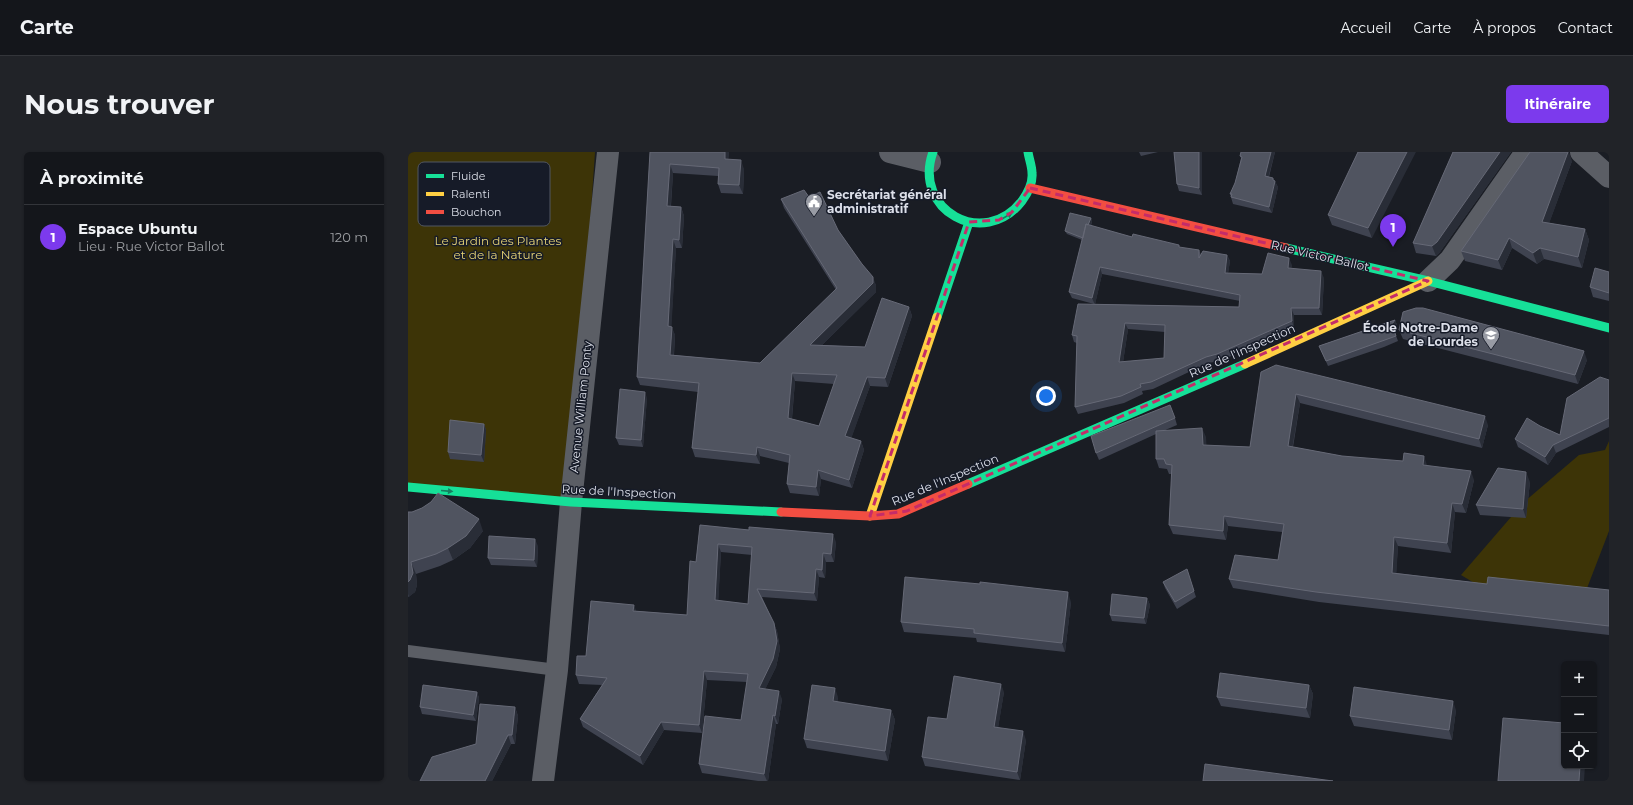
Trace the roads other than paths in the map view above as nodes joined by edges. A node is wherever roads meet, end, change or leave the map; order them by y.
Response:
1 (608, 152) edge
2 (890, 152) edge
3 (1028, 152) edge
4 (1526, 152) edge
5 (1581, 152) edge
6 (929, 155) edge
7 (1609, 177) edge
8 (1030, 188) junction
9 (969, 222) junction
10 (1428, 281) junction
11 (1609, 328) edge
12 (408, 487) edge
13 (571, 502) junction
14 (870, 516) junction
15 (408, 651) edge
16 (557, 670) junction
17 (543, 781) edge

1 - 13 street, Avenue William Ponty
2 - 6 street
3 - 8 street
4 - 10 street
5 - 7 street
6 - 9 street
9 -> 8 street
8 - 10 street, Rue Victor Ballot
9 - 14 street
10 - 11 street, Rue Victor Ballot
10 - 14 street, Rue de l'Inspection
12 -> 13 street, Rue de l'Inspection
13 - 14 street, Rue de l'Inspection
13 - 16 street, Avenue William Ponty
15 - 16 lane
16 - 17 street, Avenue William Ponty

